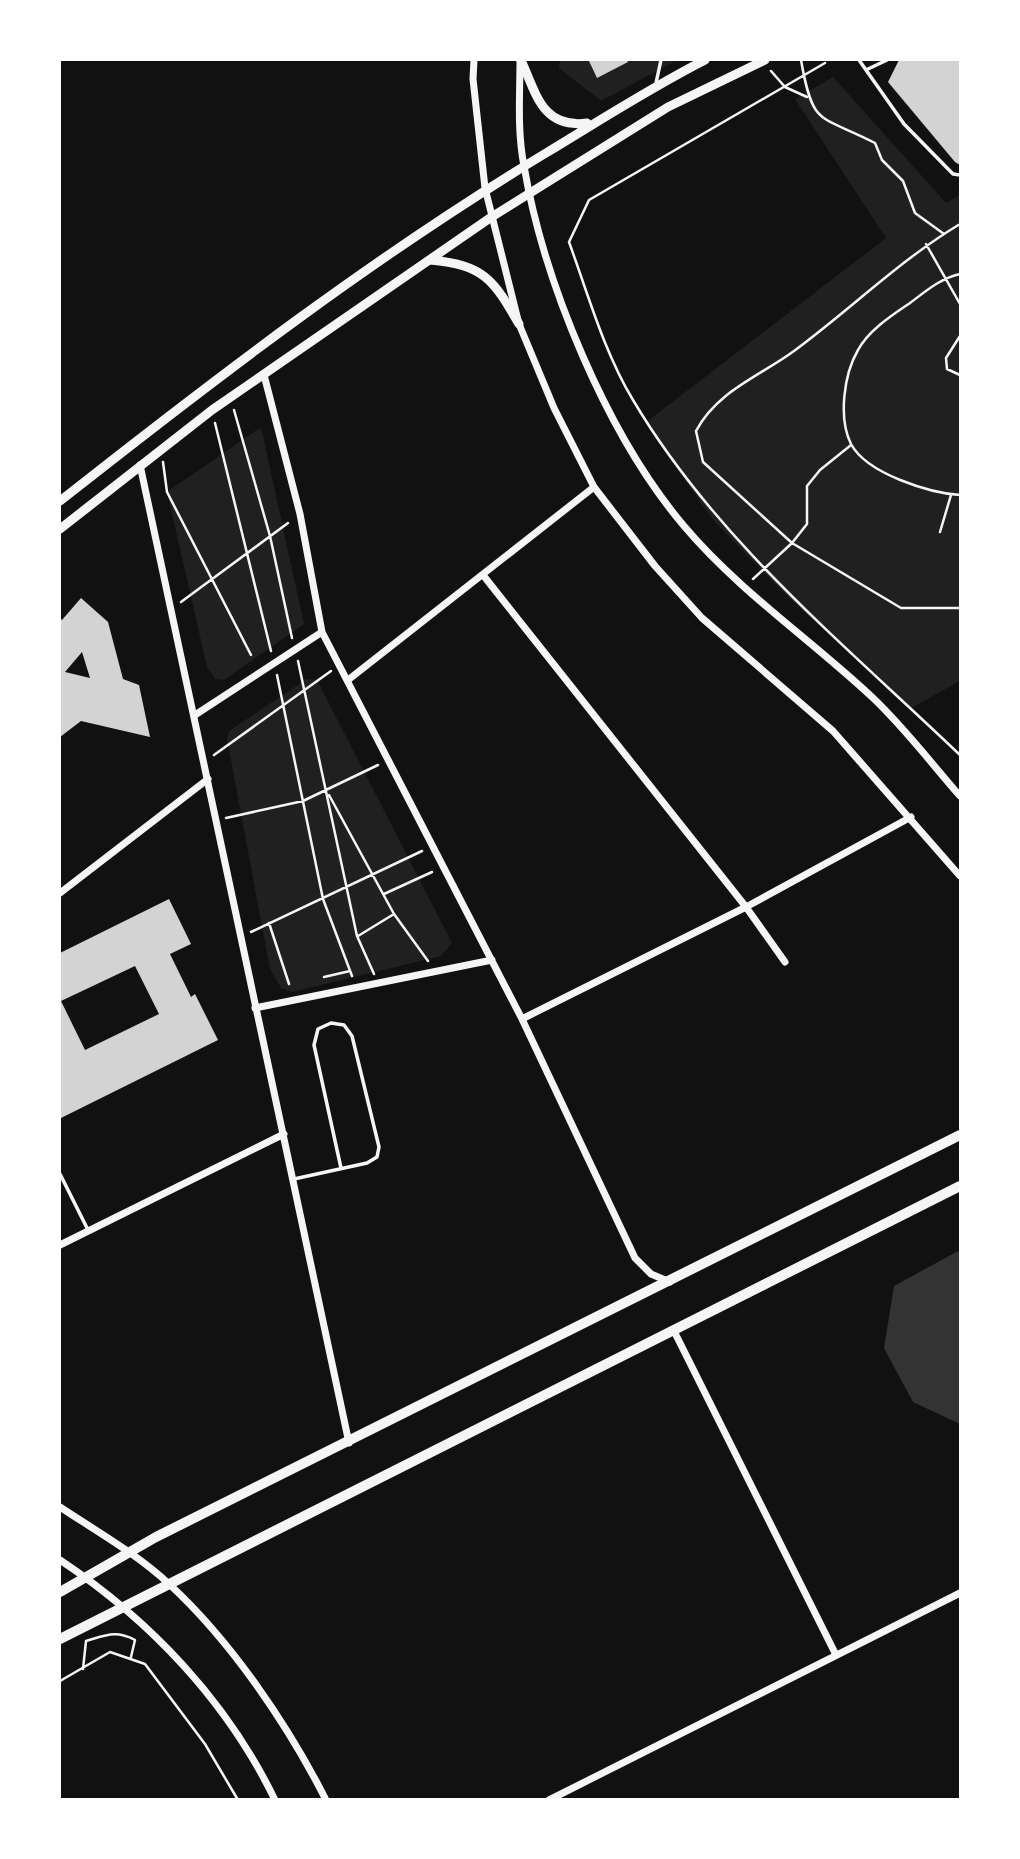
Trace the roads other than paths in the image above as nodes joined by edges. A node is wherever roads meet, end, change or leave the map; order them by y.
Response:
1 (474, 60) edge
2 (520, 60) edge
3 (661, 60) edge
4 (705, 60) edge
5 (763, 60) edge
6 (859, 60) edge
7 (887, 60) edge
8 (866, 70) junction
9 (656, 85) junction
10 (592, 123) junction
11 (523, 166) junction
12 (961, 175) edge
13 (485, 188) junction
14 (530, 194) junction
15 (490, 218) junction
16 (430, 260) junction
17 (519, 324) junction
18 (264, 374) junction
19 (140, 465) junction
20 (594, 486) junction
21 (60, 500) edge
22 (60, 529) edge
23 (483, 575) junction
24 (322, 632) junction
25 (348, 680) junction
26 (195, 715) junction
27 (208, 779) junction
28 (961, 796) edge
29 (911, 817) junction
30 (961, 876) edge
31 (60, 893) edge
32 (746, 906) junction
33 (492, 960) junction
34 (785, 961) dead end
35 (255, 1008) junction
36 (522, 1020) junction
37 (284, 1134) junction
38 (961, 1135) edge
39 (341, 1168) junction
40 (60, 1174) edge
41 (293, 1179) junction
42 (961, 1186) edge
43 (88, 1230) junction
44 (60, 1245) edge
45 (670, 1282) junction
46 (674, 1331) junction
47 (349, 1443) junction
48 (60, 1507) edge
49 (127, 1552) junction
50 (60, 1560) edge
51 (86, 1578) junction
52 (169, 1583) junction
53 (60, 1592) edge
54 (961, 1593) edge
55 (125, 1608) junction
56 (60, 1639) edge
57 (836, 1655) junction
58 (275, 1800) edge
59 (326, 1800) edge
60 (549, 1800) edge

1 - 13 street
2 - 10 street
2 - 11 street
3 - 9 lane
4 - 9 street
5 - 14 street
6 - 8 lane
7 - 8 lane
8 - 12 lane
9 - 10 street
10 - 11 street
11 - 13 street
11 - 14 street
13 - 15 street
13 - 21 street
14 - 15 street
14 - 28 street
15 - 16 street
15 - 17 street
16 - 17 street
16 - 18 street
17 - 20 street
18 - 19 street
18 - 24 street
19 - 22 street
19 - 26 street
20 - 23 street
20 - 29 street
23 - 25 street
23 - 32 street
24 - 25 street
24 - 26 street
25 - 33 street
26 - 27 street
27 - 31 street
27 - 35 street
29 - 30 street
29 - 32 street
32 - 34 street
32 - 36 street
33 - 35 street
33 - 36 street
35 - 37 street
36 - 45 street
37 - 41 street
37 - 43 street
38 - 45 main road
39 - 39 lane
39 - 41 lane
40 - 43 lane
41 - 47 street
42 - 46 main road
43 - 44 street
45 - 47 main road
46 - 52 main road
46 - 57 street
47 - 49 main road
48 - 49 street
49 - 51 main road
49 - 52 street
50 - 51 street
51 - 53 main road
51 - 55 street
52 - 55 main road
52 - 59 street
54 - 57 street
55 - 56 main road
55 - 58 street
57 - 60 street

